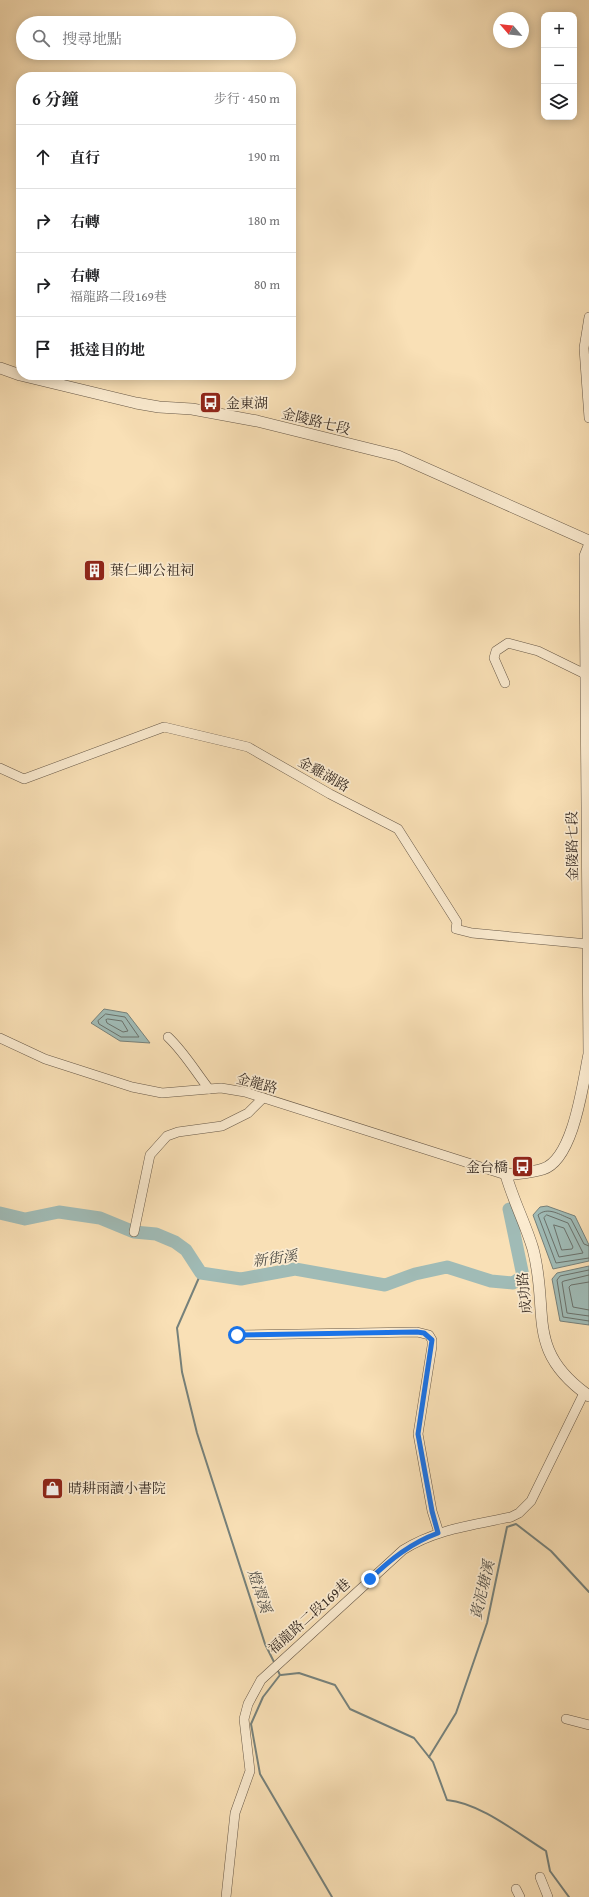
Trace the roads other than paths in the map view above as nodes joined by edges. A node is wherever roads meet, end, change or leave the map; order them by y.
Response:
1 (589, 316) edge
2 (0, 368) edge
3 (16, 374) edge
4 (40, 380) edge
5 (589, 418) edge
6 (589, 541) edge
7 (589, 546) edge
8 (585, 674) junction
9 (505, 683) dead end
10 (0, 768) edge
11 (588, 944) junction
12 (168, 1036) dead end
13 (0, 1038) edge
14 (209, 1089) junction
15 (264, 1098) junction
16 (506, 1175) junction
17 (134, 1232) dead end
18 (237, 1335) dead end
19 (587, 1395) edge
20 (438, 1533) junction
21 (566, 1719) dead end
22 (589, 1725) edge
23 (540, 1877) dead end
24 (226, 1897) edge
25 (548, 1897) edge

1 - 5 street
2 - 3 street, 金陵路七段
4 - 6 street, 金陵路七段
7 - 8 street, 金陵路七段
8 - 9 street
8 - 11 street, 金陵路七段
10 - 11 street, 金雞湖路
11 - 16 street, 金陵路七段
12 - 14 street
13 - 14 street, 金龍路
14 - 15 street, 金龍路
15 - 16 street, 金龍路
15 - 17 street
16 - 19 street, 成功路
18 - 20 street
19 - 20 street, 福龍路二段169巷
20 - 24 street, 福龍路二段169巷
21 - 22 street
23 - 25 street

